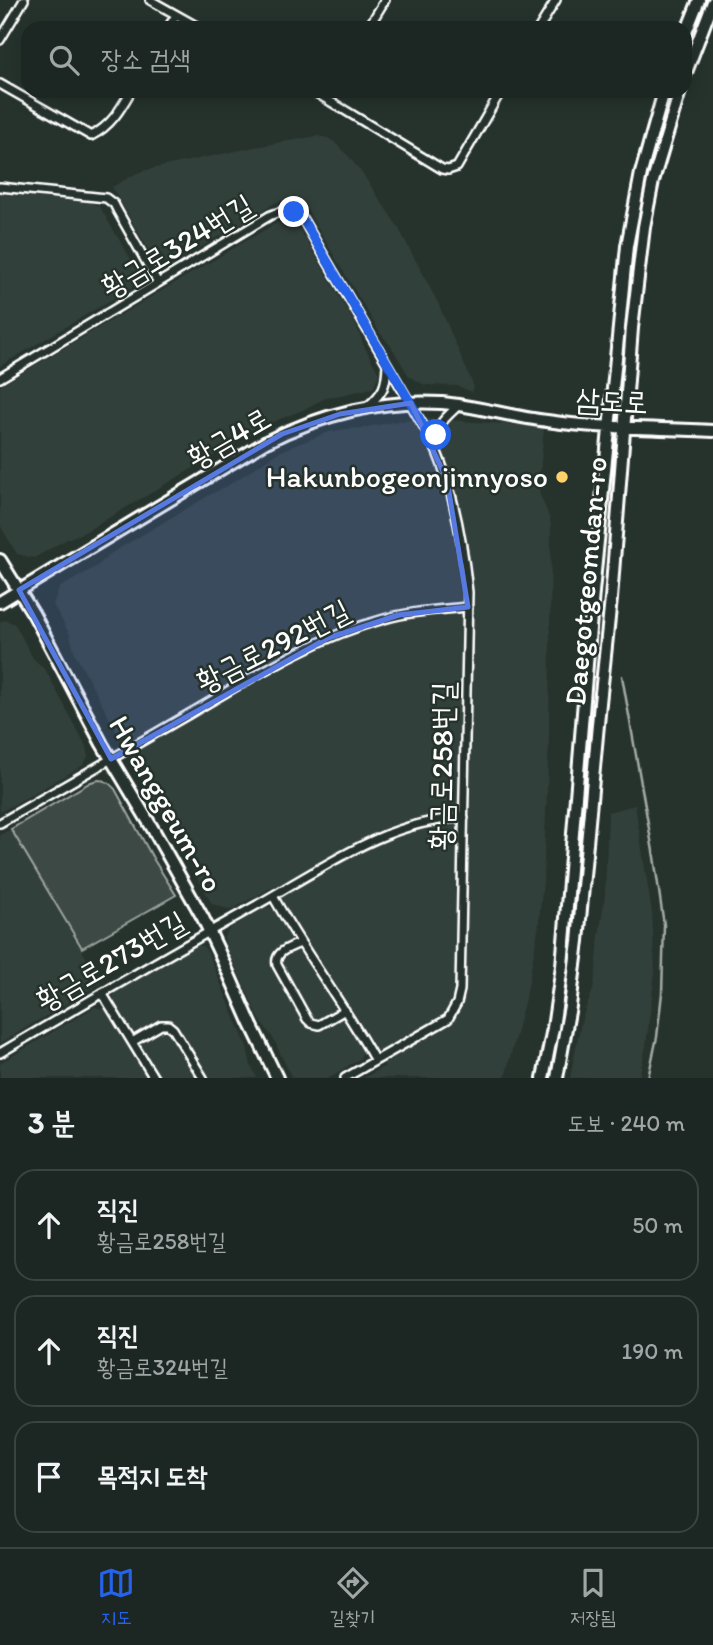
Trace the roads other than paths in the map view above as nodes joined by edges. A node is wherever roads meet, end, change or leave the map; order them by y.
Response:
1 (24, 0) edge
2 (150, 0) edge
3 (385, 0) edge
4 (556, 0) edge
5 (699, 0) edge
6 (713, 2) edge
7 (176, 15) junction
8 (172, 21) edge
9 (187, 21) edge
10 (372, 21) edge
11 (543, 21) edge
12 (691, 21) edge
13 (0, 40) edge
14 (692, 57) edge
15 (0, 84) edge
16 (21, 96) edge
17 (24, 98) edge
18 (127, 98) edge
19 (334, 98) edge
20 (497, 98) edge
21 (662, 98) edge
22 (678, 98) edge
23 (0, 187) edge
24 (158, 283) junction
25 (387, 364) junction
26 (0, 378) edge
27 (411, 403) junction
28 (459, 405) junction
29 (366, 408) junction
30 (509, 414) joint
31 (609, 425) junction
32 (624, 427) junction
33 (713, 431) edge
34 (435, 447) junction
35 (0, 560) edge
36 (19, 590) junction
37 (0, 602) edge
38 (468, 607) junction
39 (111, 760) junction
40 (464, 818) junction
41 (0, 823) edge
42 (272, 896) junction
43 (209, 931) junction
44 (300, 943) junction
45 (102, 993) junction
46 (345, 1010) junction
47 (132, 1042) junction
48 (0, 1053) edge
49 (375, 1061) junction
50 (154, 1078) edge
51 (203, 1078) edge
52 (277, 1078) edge
53 (345, 1078) edge
54 (543, 1078) edge
55 (557, 1078) edge

1 - 13 street
2 - 7 street
3 - 10 street
4 - 11 street
5 - 12 main road
6 - 14 main road
7 - 8 street
7 - 9 street
15 - 16 street
17 - 18 street
19 - 20 street
21 - 31 main road, Daegotgeomdan-ro
22 - 32 main road, Daegotgeomdan-ro
23 - 24 street
24 - 25 street, 황금로324번길
24 - 26 street, 황금로324번길
25 - 27 street, 황금로324번길
25 - 29 street
27 - 28 main road, 황금4로
27 - 29 main road, 황금4로
27 - 34 street, 황금로258번길
28 - 30 main road, 황금4로
28 - 34 street
29 - 36 main road, 황금4로
30 - 31 main road, 삼도로
31 - 32 main road, 삼도로
31 - 54 main road, Daegotgeomdan-ro
32 - 33 main road, 삼도로
32 - 55 main road, Daegotgeomdan-ro
34 - 38 street, 황금로258번길
35 - 36 main road, Hwanggeum-ro
36 - 37 main road, 황금4로
36 - 39 main road, Hwanggeum-ro
38 - 39 street, 황금로292번길
38 - 40 street, 황금로258번길
39 - 41 street, 황금로292번길
39 - 43 main road, Hwanggeum-ro
40 - 42 street, 황금로273번길
40 - 49 street, 황금로258번길
42 - 43 street, 황금로273번길
42 - 44 street
43 - 45 street, 황금로273번길
43 - 52 main road, Hwanggeum-ro
44 - 46 street
44 - 46 street
45 - 47 street
45 - 48 street, 황금로273번길
46 - 49 street
47 - 50 street
47 - 51 street
49 - 53 street, 황금로258번길

